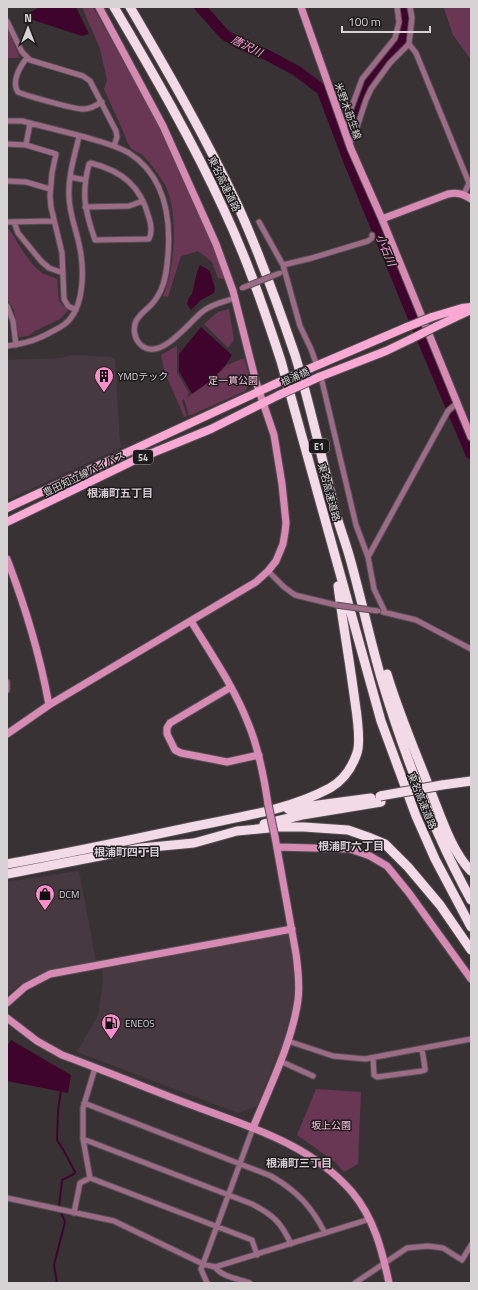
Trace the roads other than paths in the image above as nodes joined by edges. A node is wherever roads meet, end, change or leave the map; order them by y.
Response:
1 (99, 7) edge
2 (114, 7) edge
3 (130, 7) edge
4 (302, 7) edge
5 (397, 7) edge
6 (410, 7) edge
7 (7, 20) edge
8 (409, 44) junction
9 (27, 58) junction
10 (102, 102) junction
11 (7, 121) edge
12 (30, 123) junction
13 (343, 126) junction
14 (79, 136) junction
15 (349, 142) junction
16 (7, 144) edge
17 (26, 145) junction
18 (114, 146) junction
19 (70, 177) junction
20 (85, 180) junction
21 (7, 181) edge
22 (470, 182) edge
23 (50, 189) junction
24 (464, 194) junction
25 (471, 199) edge
26 (143, 201) junction
27 (85, 207) junction
28 (382, 219) junction
29 (54, 221) junction
30 (7, 222) edge
31 (14, 222) junction
32 (259, 222) dead end
33 (372, 235) dead end
34 (283, 265) junction
35 (63, 273) junction
36 (282, 273) junction
37 (234, 294) junction
38 (8, 309) edge
39 (471, 309) edge
40 (76, 310) junction
41 (16, 345) junction
42 (7, 346) edge
43 (314, 367) junction
44 (320, 377) junction
45 (259, 391) junction
46 (279, 395) joint
47 (263, 403) junction
48 (455, 404) junction
49 (468, 422) edge
50 (471, 437) edge
51 (7, 508) edge
52 (7, 522) edge
53 (334, 552) junction
54 (349, 553) junction
55 (368, 556) junction
56 (7, 559) edge
57 (268, 570) junction
58 (10, 574) edge
59 (385, 612) junction
60 (191, 621) junction
61 (471, 649) edge
62 (7, 682) edge
63 (231, 687) junction
64 (7, 690) edge
65 (49, 705) junction
66 (7, 734) edge
67 (259, 755) junction
68 (471, 781) edge
69 (471, 786) edge
70 (442, 787) junction
71 (380, 799) junction
72 (259, 813) junction
73 (237, 831) junction
74 (277, 846) junction
75 (7, 864) edge
76 (471, 871) edge
77 (7, 874) edge
78 (471, 900) edge
79 (471, 927) edge
80 (292, 929) junction
81 (471, 950) edge
82 (471, 979) edge
83 (7, 1003) edge
84 (7, 1018) edge
85 (471, 1039) edge
86 (288, 1041) junction
87 (422, 1049) junction
88 (373, 1058) junction
89 (280, 1061) junction
90 (95, 1068) junction
91 (314, 1076) dead end
92 (84, 1103) junction
93 (253, 1128) junction
94 (83, 1139) junction
95 (240, 1164) junction
96 (90, 1178) junction
97 (228, 1195) junction
98 (7, 1198) edge
99 (74, 1213) junction
100 (370, 1219) junction
101 (217, 1227) junction
102 (325, 1233) junction
103 (291, 1244) junction
104 (471, 1245) edge
105 (257, 1255) junction
106 (385, 1263) junction
107 (203, 1264) junction
108 (215, 1267) junction
109 (207, 1283) edge
110 (250, 1283) edge
111 (355, 1283) edge
112 (389, 1283) edge

1 - 37 street
2 - 53 highway, 東名高速道路 / E1
3 - 54 highway, 東名高速道路 / E1
4 - 13 street, 米野木莇生線
5 - 13 street
6 - 8 street
7 - 9 street
8 - 15 street
8 - 22 street
9 - 10 street
9 - 10 street
10 - 18 street
11 - 12 street
12 - 14 street
12 - 17 street
13 - 15 street, 米野木莇生線
14 - 18 street
14 - 19 street
15 - 28 street, 米野木莇生線
16 - 17 street
17 - 23 street
18 - 37 street
19 - 20 street
19 - 40 street
20 - 26 street
20 - 27 street
21 - 23 street
22 - 24 street
23 - 29 street
24 - 25 street
24 - 28 street
26 - 27 street
26 - 27 street
28 - 48 street, 米野木莇生線
29 - 31 street
29 - 35 street
30 - 31 street
31 - 35 street
32 - 34 street
33 - 34 street
34 - 36 street
35 - 40 street
36 - 37 street, bridge
36 - 43 street
37 - 45 street
38 - 41 street
39 - 43 main road, 54, bridge
39 - 44 main road, 54, bridge
40 - 41 street
41 - 42 street
43 - 45 main road, 根浦橋 / 54, bridge
44 - 46 main road, 根浦橋 / 54, bridge
44 - 55 street
45 - 47 street
45 - 51 main road, 豊田知立線バイパス / 54
46 - 47 main road, 豊田知立線バイパス / 54
47 - 52 main road, 豊田知立線バイパス / 54
47 - 57 street
48 - 49 street, 米野木莇生線
48 - 55 street
49 - 50 street, 米野木莇生線
53 - 72 highway
53 - 79 highway, 東名高速道路 / E1
54 - 76 highway
54 - 78 highway, 東名高速道路 / E1
55 - 59 street
56 - 58 street
57 - 59 street, bridge
57 - 60 street
58 - 65 street
59 - 61 street
60 - 63 street
60 - 65 street
62 - 64 street
63 - 67 street
63 - 67 street
65 - 66 street
67 - 74 street, bridge
68 - 70 highway
69 - 70 highway
70 - 71 highway, bridge
71 - 72 highway
71 - 73 highway
72 - 75 highway
73 - 77 highway
73 - 81 highway
74 - 80 street
74 - 82 street
80 - 83 street
80 - 86 street
84 - 90 street
85 - 87 street
86 - 88 street
86 - 89 street
87 - 88 street
87 - 88 street
89 - 91 street
89 - 93 street
90 - 92 street
90 - 93 street
92 - 94 street
92 - 95 street
93 - 95 street
93 - 100 street
94 - 96 street
94 - 97 street
95 - 97 street
95 - 102 street
96 - 99 street
96 - 101 street
97 - 101 street
97 - 103 street
98 - 99 street
99 - 107 street
100 - 102 street
100 - 106 street
101 - 105 street
101 - 107 street
102 - 103 street
103 - 105 street
104 - 106 street
105 - 108 street
106 - 111 street
106 - 112 street
107 - 108 street
107 - 109 street
108 - 110 street

